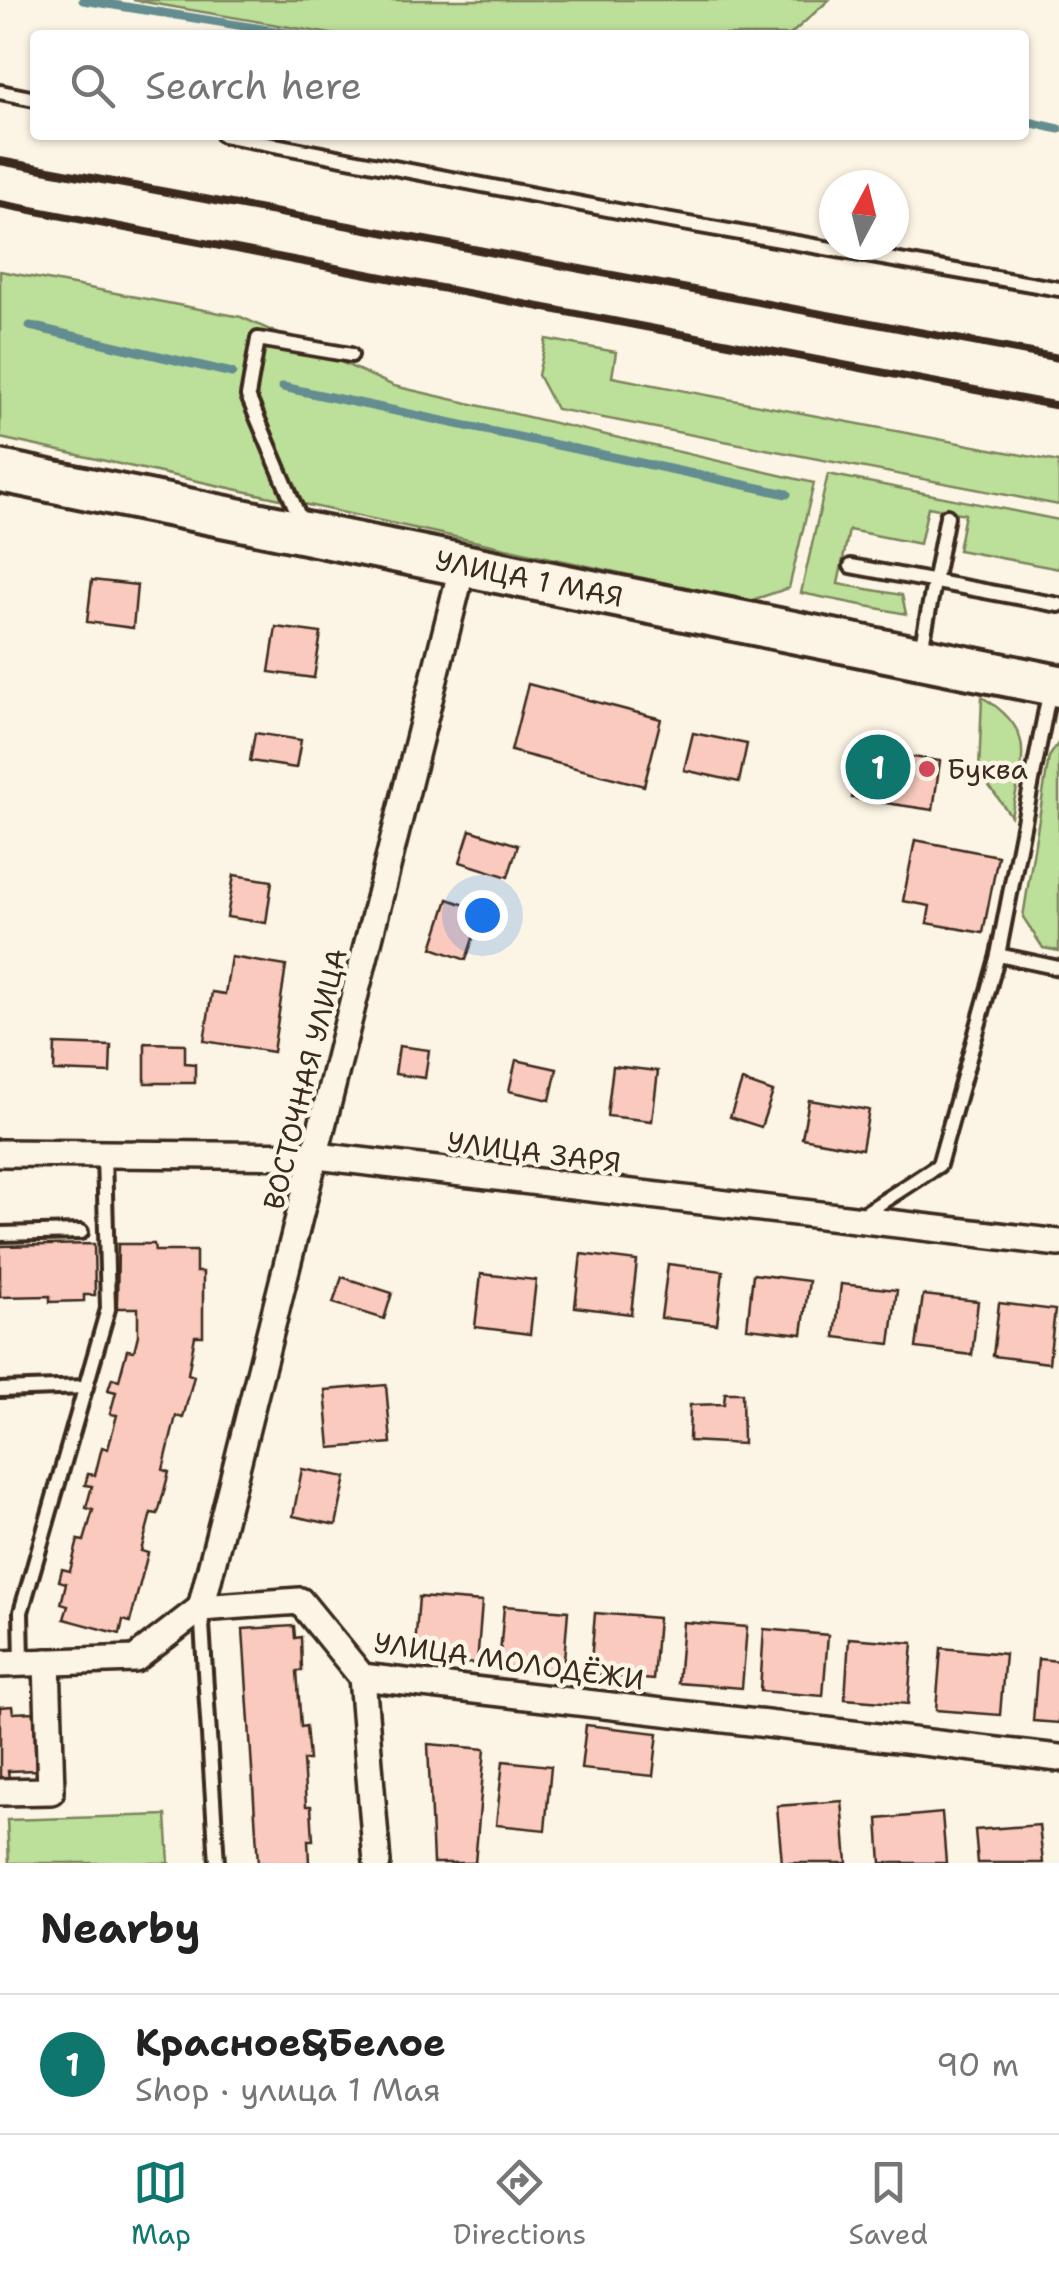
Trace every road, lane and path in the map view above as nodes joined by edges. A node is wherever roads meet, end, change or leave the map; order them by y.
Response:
1 (0, 92) edge
2 (30, 98) edge
3 (248, 140) edge
4 (1059, 289) edge
5 (350, 355) dead end
6 (0, 472) edge
7 (947, 516) dead end
8 (306, 533) junction
9 (462, 564) junction
10 (852, 566) dead end
11 (934, 582) junction
12 (1059, 605) edge
13 (920, 658) junction
14 (1055, 686) edge
15 (998, 955) junction
16 (1059, 968) edge
17 (0, 1153) edge
18 (104, 1154) junction
19 (317, 1156) junction
20 (856, 1218) junction
21 (81, 1232) dead end
22 (0, 1234) edge
23 (1059, 1243) edge
24 (86, 1386) junction
25 (0, 1390) edge
26 (202, 1608) junction
27 (23, 1663) edge
28 (362, 1677) junction
29 (1059, 1758) edge
30 (0, 1792) edge
31 (217, 1863) edge
32 (377, 1863) edge

1 - 2 lane
3 - 4 lane
5 - 8 lane
6 - 8 main road, УЛИЦА 1 МАЯ
7 - 11 lane
8 - 9 main road, УЛИЦА 1 МАЯ
9 - 13 main road, УЛИЦА 1 МАЯ
9 - 19 street, ВОСТОЧНАЯ УЛИЦА
10 - 11 lane
11 - 12 lane
11 - 13 lane
13 - 14 main road, УЛИЦА 1 МАЯ
14 - 15 lane
15 - 16 lane
15 - 20 lane
17 - 18 street, УЛИЦА ЗАРЯ
18 - 19 street, УЛИЦА ЗАРЯ
18 - 24 lane
19 - 20 street, УЛИЦА ЗАРЯ
19 - 26 street, ВОСТОЧНАЯ УЛИЦА
20 - 23 street, УЛИЦА ЗАРЯ
21 - 22 lane
24 - 25 lane
24 - 27 lane
26 - 27 street
26 - 28 street, УЛИЦА МОЛОДЁЖИ
26 - 31 lane
27 - 30 street
28 - 29 street, УЛИЦА МОЛОДЁЖИ
28 - 32 street

